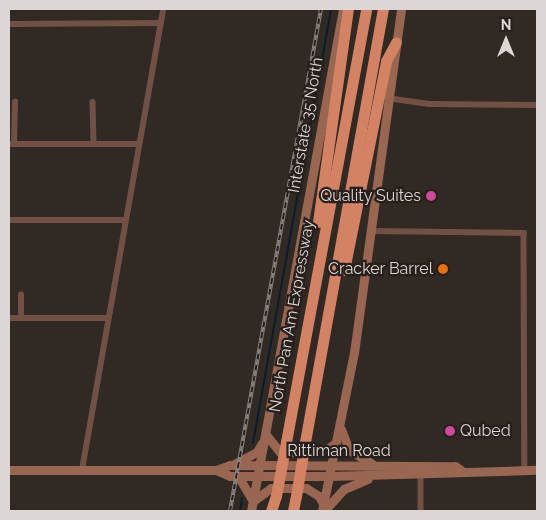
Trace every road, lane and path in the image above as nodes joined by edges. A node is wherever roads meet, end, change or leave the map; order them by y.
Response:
1 (163, 9) edge
2 (343, 9) edge
3 (348, 9) edge
4 (366, 9) edge
5 (383, 9) edge
6 (401, 9) edge
7 (161, 23) junction
8 (9, 24) edge
9 (396, 42) junction
10 (387, 98) junction
11 (15, 102) dead end
12 (94, 102) dead end
13 (537, 105) edge
14 (12, 144) edge
15 (94, 144) junction
16 (139, 144) junction
17 (9, 220) edge
18 (125, 220) junction
19 (371, 232) junction
20 (21, 295) dead end
21 (309, 298) junction
22 (9, 318) edge
23 (21, 318) junction
24 (108, 318) junction
25 (328, 324) junction
26 (341, 428) junction
27 (266, 433) junction
28 (337, 441) junction
29 (230, 465) junction
30 (260, 465) junction
31 (332, 466) junction
32 (376, 466) junction
33 (9, 470) edge
34 (82, 470) junction
35 (216, 470) junction
36 (461, 470) junction
37 (525, 470) junction
38 (537, 470) edge
39 (420, 474) junction
40 (382, 475) junction
41 (238, 476) junction
42 (258, 476) junction
43 (330, 476) junction
44 (253, 501) junction
45 (323, 509) edge
46 (251, 511) edge
47 (272, 511) edge
48 (293, 511) edge
49 (421, 511) edge

1 - 7 street
2 - 27 main road, Interstate 35 North
3 - 21 highway
4 - 21 highway, North Pan Am Expressway
5 - 25 highway
6 - 9 main road
7 - 8 street
7 - 16 street
9 - 10 main road
9 - 25 highway
10 - 13 street
10 - 19 main road
11 - 14 street
12 - 15 street
14 - 15 street
15 - 16 street
16 - 18 street
17 - 18 street
18 - 24 street
19 - 26 main road
19 - 37 street
20 - 23 street
21 - 47 highway, North Pan Am Expressway, bridge
22 - 23 street
23 - 24 street
24 - 34 street
25 - 48 highway, bridge
26 - 28 main road
26 - 32 main road
27 - 28 main road
27 - 29 main road
27 - 30 main road, Interstate 35 North
28 - 31 main road
29 - 30 main road, Rittiman Road
29 - 35 main road, Rittiman Road
30 - 31 main road, Rittiman Road
30 - 42 main road, Interstate 35 North
31 - 32 main road, Rittiman Road
31 - 43 main road
32 - 36 main road, Rittiman Road
33 - 34 main road, Rittiman Road
34 - 35 main road, Rittiman Road
35 - 41 main road, Rittiman Road
36 - 37 main road, Rittiman Road
36 - 39 main road, Rittiman Road
37 - 38 main road, Rittiman Road
39 - 40 main road, Rittiman Road
39 - 49 street
40 - 43 main road, Rittiman Road
40 - 45 main road
41 - 42 main road, Rittiman Road
41 - 44 main road
42 - 43 main road, Rittiman Road
42 - 44 main road, Interstate 35 North
43 - 45 main road
44 - 45 main road
44 - 46 main road, Interstate 35 North

